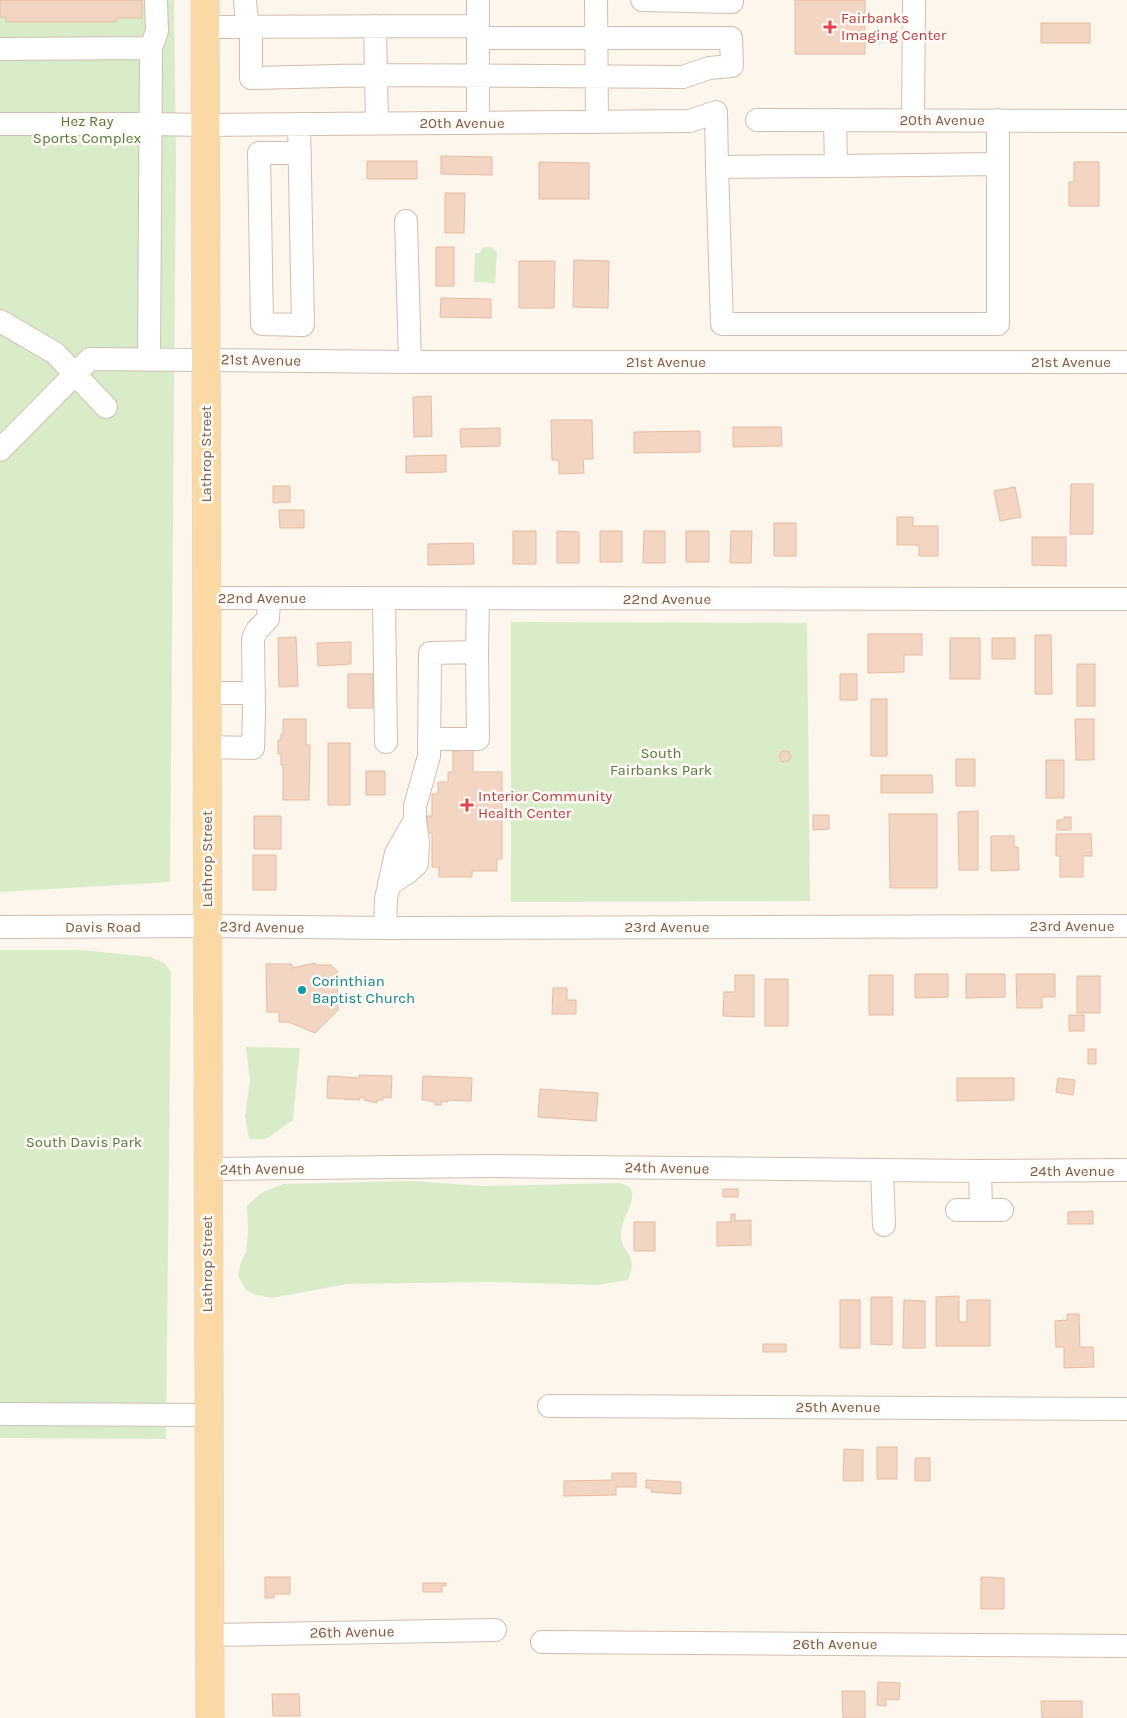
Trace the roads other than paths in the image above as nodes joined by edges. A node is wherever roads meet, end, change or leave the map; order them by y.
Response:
1 (156, 0) edge
2 (205, 0) edge
3 (245, 0) edge
4 (478, 0) edge
5 (596, 0) edge
6 (642, 0) edge
7 (732, 0) edge
8 (914, 0) edge
9 (375, 26) junction
10 (205, 28) junction
11 (251, 28) junction
12 (478, 32) junction
13 (597, 38) junction
14 (151, 48) junction
15 (0, 49) edge
16 (376, 75) junction
17 (478, 76) junction
18 (597, 76) junction
19 (757, 120) dead end
20 (835, 120) junction
21 (913, 120) junction
22 (998, 120) junction
23 (1127, 120) edge
24 (597, 122) junction
25 (377, 123) junction
26 (478, 123) junction
27 (0, 124) edge
28 (150, 124) junction
29 (299, 124) junction
30 (206, 125) junction
31 (300, 153) junction
32 (998, 164) junction
33 (836, 166) junction
34 (717, 167) junction
35 (406, 221) dead end
36 (0, 321) edge
37 (149, 360) junction
38 (206, 360) junction
39 (410, 362) junction
40 (1127, 362) edge
41 (75, 374) junction
42 (106, 407) dead end
43 (0, 450) edge
44 (206, 598) junction
45 (269, 598) junction
46 (384, 598) junction
47 (478, 598) junction
48 (1127, 599) edge
49 (477, 652) junction
50 (206, 693) junction
51 (254, 693) junction
52 (430, 739) junction
53 (386, 742) dead end
54 (206, 747) junction
55 (207, 926) junction
56 (1127, 926) edge
57 (0, 927) edge
58 (385, 928) junction
59 (207, 1169) junction
60 (882, 1170) junction
61 (1127, 1170) edge
62 (980, 1171) junction
63 (957, 1210) dead end
64 (884, 1225) dead end
65 (550, 1406) dead end
66 (1127, 1409) edge
67 (0, 1414) edge
68 (208, 1415) junction
69 (495, 1630) dead end
70 (209, 1635) junction
71 (542, 1642) dead end
72 (1127, 1646) edge
73 (210, 1718) edge

1 - 14 street
2 - 10 main road, Lathrop Street
3 - 11 street
4 - 12 street
5 - 13 street
6 - 7 street
8 - 21 street
9 - 11 street
9 - 12 street
9 - 16 street
10 - 11 street
10 - 30 main road, Lathrop Street
11 - 16 street
12 - 13 street
12 - 17 street
13 - 18 street
13 - 18 street
14 - 15 street
14 - 28 street
16 - 17 street
16 - 25 street
17 - 18 street
17 - 26 street
18 - 24 street
19 - 20 street, 20th Avenue
20 - 21 street, 20th Avenue
20 - 33 street
21 - 22 street, 20th Avenue
22 - 23 street, 20th Avenue
22 - 32 street
24 - 26 street, 20th Avenue
24 - 34 street, 20th Avenue
25 - 26 street, 20th Avenue
25 - 29 street, 20th Avenue
27 - 28 street, 20th Avenue
28 - 30 street, 20th Avenue
28 - 37 street
29 - 30 street, 20th Avenue
29 - 31 street
30 - 38 main road, Lathrop Street
31 - 31 street
32 - 33 street
32 - 34 street
33 - 34 street
35 - 39 street
36 - 41 street
37 - 38 street, 21st Avenue
37 - 41 street, 21st Avenue
38 - 39 street, 21st Avenue
38 - 44 main road, Lathrop Street
39 - 40 street, 21st Avenue
41 - 42 street
41 - 43 street, 21st Avenue
44 - 45 street, 22nd Avenue
44 - 50 main road, Lathrop Street
45 - 46 street, 22nd Avenue
45 - 51 street
46 - 47 street, 22nd Avenue
46 - 53 street
47 - 48 street, 22nd Avenue
47 - 49 street
49 - 52 street
49 - 52 street
50 - 51 street
50 - 54 main road, Lathrop Street
51 - 54 street
52 - 58 street
54 - 55 main road, Lathrop Street
55 - 57 street, Davis Road
55 - 58 street, 23rd Avenue
55 - 59 main road, Lathrop Street
56 - 58 street, 23rd Avenue
59 - 60 street, 24th Avenue
59 - 68 main road, Lathrop Street
60 - 62 street, 24th Avenue
60 - 64 street
61 - 62 street, 24th Avenue
62 - 63 street
65 - 66 street, 25th Avenue
67 - 68 street
68 - 70 main road, Lathrop Street
69 - 70 street, 26th Avenue
70 - 73 main road, Lathrop Street
71 - 72 street, 26th Avenue

